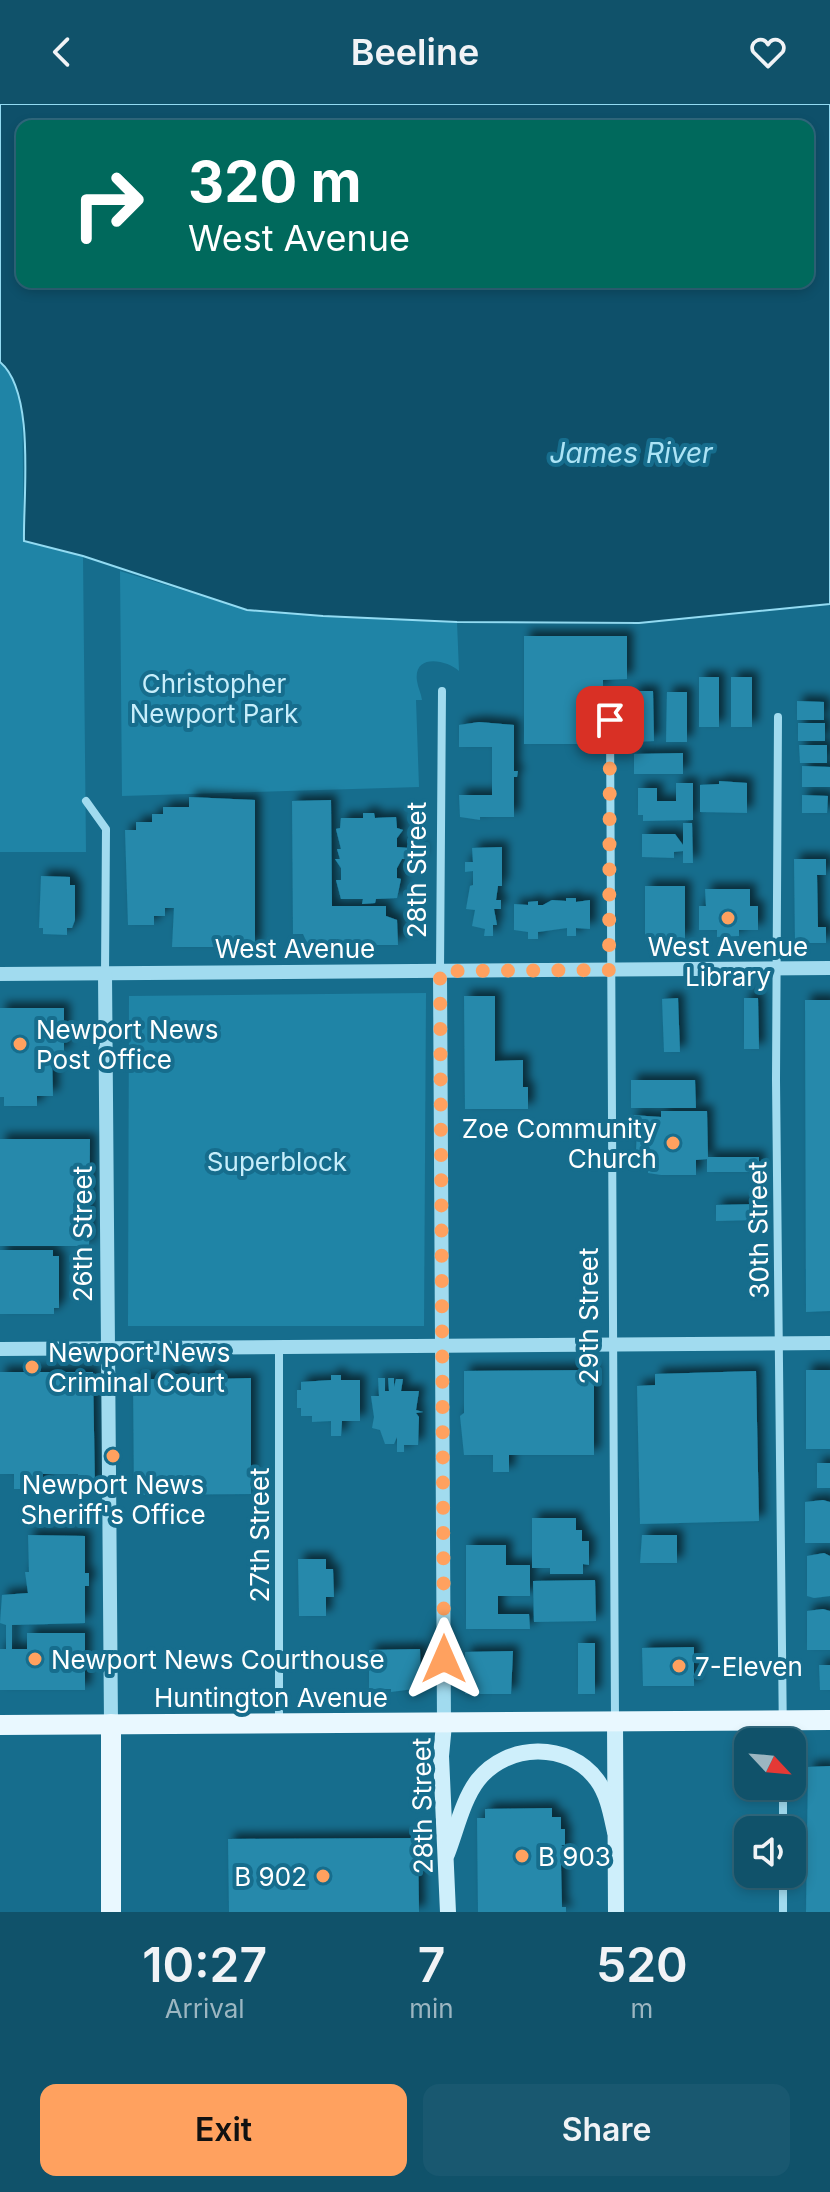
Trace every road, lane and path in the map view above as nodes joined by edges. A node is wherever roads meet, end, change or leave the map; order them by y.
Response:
1 (442, 691) dead end
2 (778, 717) dead end
3 (610, 720) dead end
4 (86, 801) dead end
5 (830, 968) edge
6 (777, 969) junction
7 (609, 970) junction
8 (440, 971) junction
9 (0, 974) edge
10 (105, 974) junction
11 (779, 1343) junction
12 (830, 1343) edge
13 (612, 1345) junction
14 (443, 1346) junction
15 (279, 1347) junction
16 (0, 1349) edge
17 (109, 1349) junction
18 (783, 1720) junction
19 (830, 1720) edge
20 (615, 1722) junction
21 (279, 1723) junction
22 (111, 1724) junction
23 (444, 1724) junction
24 (0, 1725) edge
25 (783, 1728) edge
26 (615, 1832) junction
27 (447, 1854) junction
28 (783, 1888) edge
29 (111, 1912) edge
30 (448, 1912) edge
31 (616, 1912) edge
32 (783, 1912) edge

1 - 8 street, 28th Street
2 - 6 street, 30th Street
3 - 7 street, 29th Street
4 - 10 street, 26th Street
5 - 6 street, West Avenue
6 - 7 street, West Avenue
6 - 11 street, 30th Street
7 - 8 street, West Avenue
7 - 13 street, 29th Street
8 - 10 street, West Avenue
8 - 14 street, 28th Street
9 - 10 street, West Avenue
10 - 17 street, 26th Street
11 - 12 street
11 - 13 street
11 - 18 street, 30th Street
13 - 14 street
13 - 20 street, 29th Street
14 - 15 street
14 - 23 street, 28th Street
15 - 17 street
15 - 21 street, 27th Street
16 - 17 street
17 - 22 street, 26th Street
18 - 19 main road, Huntington Avenue
18 - 20 main road, Huntington Avenue
18 - 25 street, 30th Street
20 - 23 main road, Huntington Avenue
20 - 26 main road, 29th Street
21 - 22 main road, Huntington Avenue
21 - 23 main road, Huntington Avenue
22 - 24 main road, Huntington Avenue
22 - 29 main road, 26th Street
23 - 27 main road, 28th Street
26 - 27 main road
26 - 31 main road, 29th Street
27 - 30 main road, 28th Street
28 - 32 street

